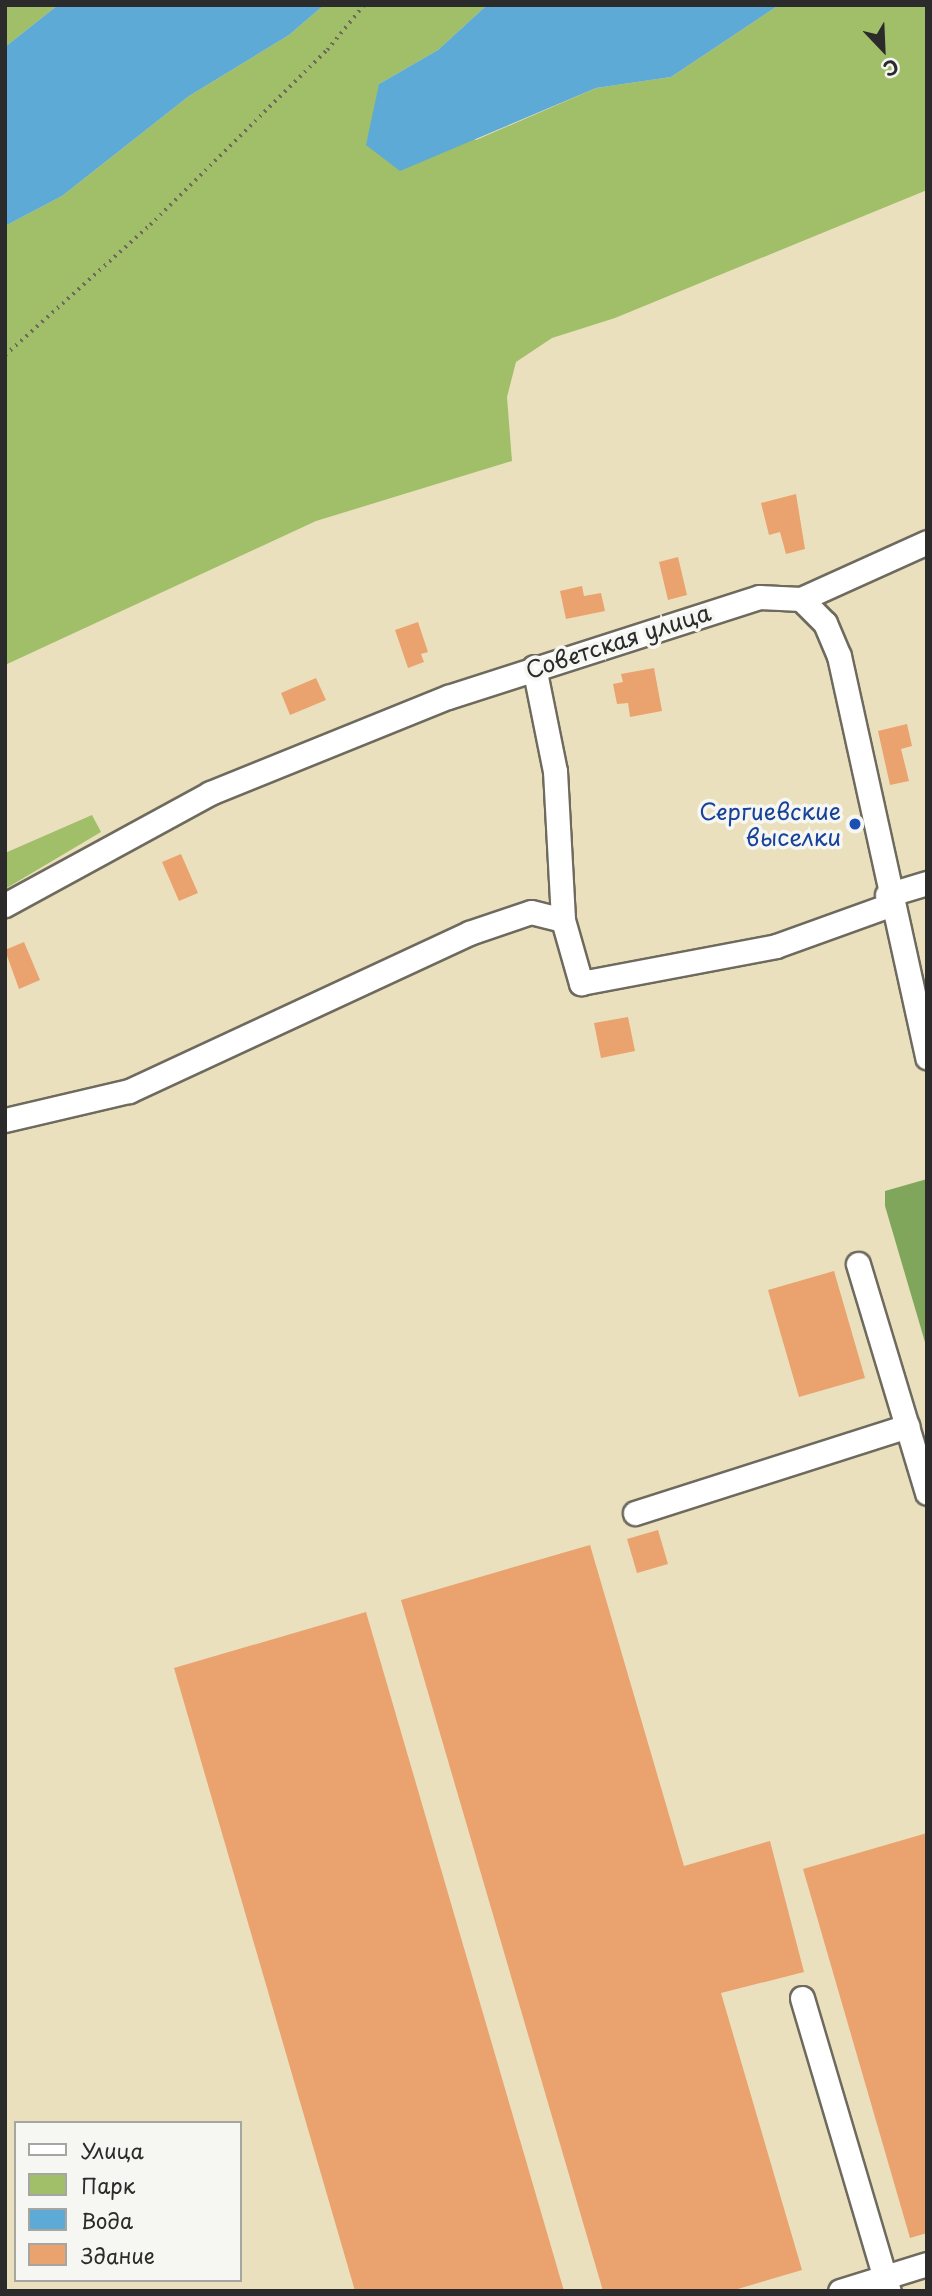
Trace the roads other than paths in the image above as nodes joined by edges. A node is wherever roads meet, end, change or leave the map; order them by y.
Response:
1 (927, 542) edge
2 (801, 599) junction
3 (534, 667) junction
4 (927, 883) edge
5 (888, 900) junction
6 (5, 905) edge
7 (563, 919) junction
8 (927, 1057) edge
9 (5, 1120) edge
10 (858, 1264) dead end
11 (907, 1426) junction
12 (927, 1493) edge
13 (635, 1513) dead end
14 (802, 1998) dead end
15 (927, 2264) edge
16 (887, 2284) edge
17 (840, 2291) edge

1 - 2 street
2 - 3 street, Советская улица
2 - 5 street
3 - 6 street, Советская улица
3 - 7 street
4 - 5 street
5 - 7 street
5 - 8 street
7 - 9 street
10 - 11 street
11 - 12 street
11 - 13 street
14 - 16 street
15 - 16 street
16 - 17 street

